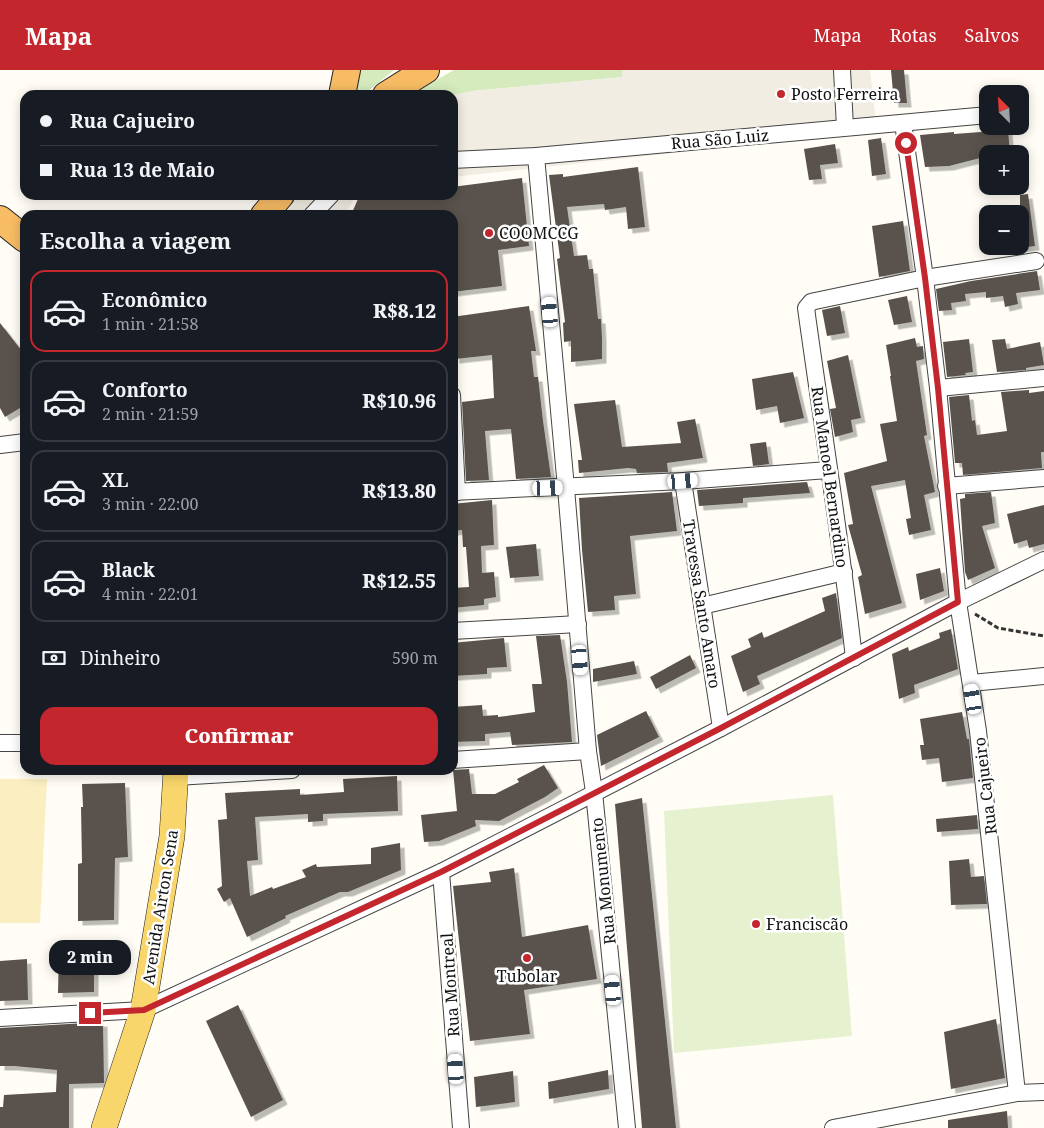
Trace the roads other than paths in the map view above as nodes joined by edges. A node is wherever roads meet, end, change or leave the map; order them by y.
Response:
1 (347, 70) edge
2 (426, 70) edge
3 (842, 70) edge
4 (343, 90) edge
5 (394, 90) edge
6 (979, 117) edge
7 (903, 123) junction
8 (845, 127) junction
9 (536, 156) junction
10 (458, 160) edge
11 (276, 200) edge
12 (326, 200) edge
13 (268, 210) edge
14 (316, 210) edge
15 (0, 219) edge
16 (20, 235) edge
17 (1036, 261) dead end
18 (925, 278) junction
19 (1044, 378) edge
20 (938, 388) junction
21 (20, 443) edge
22 (0, 445) edge
23 (828, 470) junction
24 (1044, 478) edge
25 (683, 481) junction
26 (946, 486) junction
27 (566, 488) junction
28 (458, 492) edge
29 (1044, 560) edge
30 (844, 572) junction
31 (958, 602) junction
32 (702, 606) junction
33 (578, 624) junction
34 (458, 631) edge
35 (854, 658) junction
36 (1044, 676) edge
37 (971, 683) junction
38 (721, 728) junction
39 (0, 743) edge
40 (20, 743) edge
41 (588, 751) junction
42 (458, 760) edge
43 (176, 775) edge
44 (594, 792) junction
45 (441, 872) junction
46 (144, 1010) junction
47 (0, 1018) edge
48 (1044, 1092) edge
49 (1017, 1093) junction
50 (104, 1128) edge
51 (461, 1128) edge
52 (627, 1128) edge
53 (833, 1128) edge

1 - 4 highway
2 - 5 highway
3 - 8 street
6 - 7 street, Rua São Luiz
7 - 8 street, Rua São Luiz
7 - 18 street, Rua Cajueiro
8 - 9 street, Rua São Luiz
9 - 10 street, Rua São Luiz
9 - 27 street, Rua Monumento
11 - 13 highway
12 - 14 street
15 - 16 highway
17 - 18 street
18 - 20 street, Rua Cajueiro
18 - 23 street, Rua Manoel Bernardino
19 - 20 street
20 - 26 street, Rua Cajueiro
21 - 22 street
23 - 25 street
23 - 30 street, Rua Manoel Bernardino
24 - 26 street
25 - 27 street
25 - 32 street, Travessa Santo Amaro
26 - 31 street, Rua Cajueiro
27 - 28 street
27 - 33 street, Rua Monumento
29 - 31 street
30 - 32 street
30 - 35 street, Rua Manoel Bernardino
31 - 35 street
31 - 37 street, Rua Cajueiro
32 - 38 street, Travessa Santo Amaro
33 - 34 street
33 - 41 street, Rua Monumento
35 - 38 street
36 - 37 street
37 - 49 street, Rua Cajueiro
38 - 44 street
39 - 40 street
41 - 42 street
41 - 44 street, Rua Monumento
43 - 46 main road, Avenida Airton Sena
44 - 45 street
44 - 52 street, Rua Monumento
45 - 46 street
45 - 51 street, Rua Montreal
46 - 47 street
46 - 50 main road, Avenida Airton Sena
48 - 49 street
49 - 53 street

